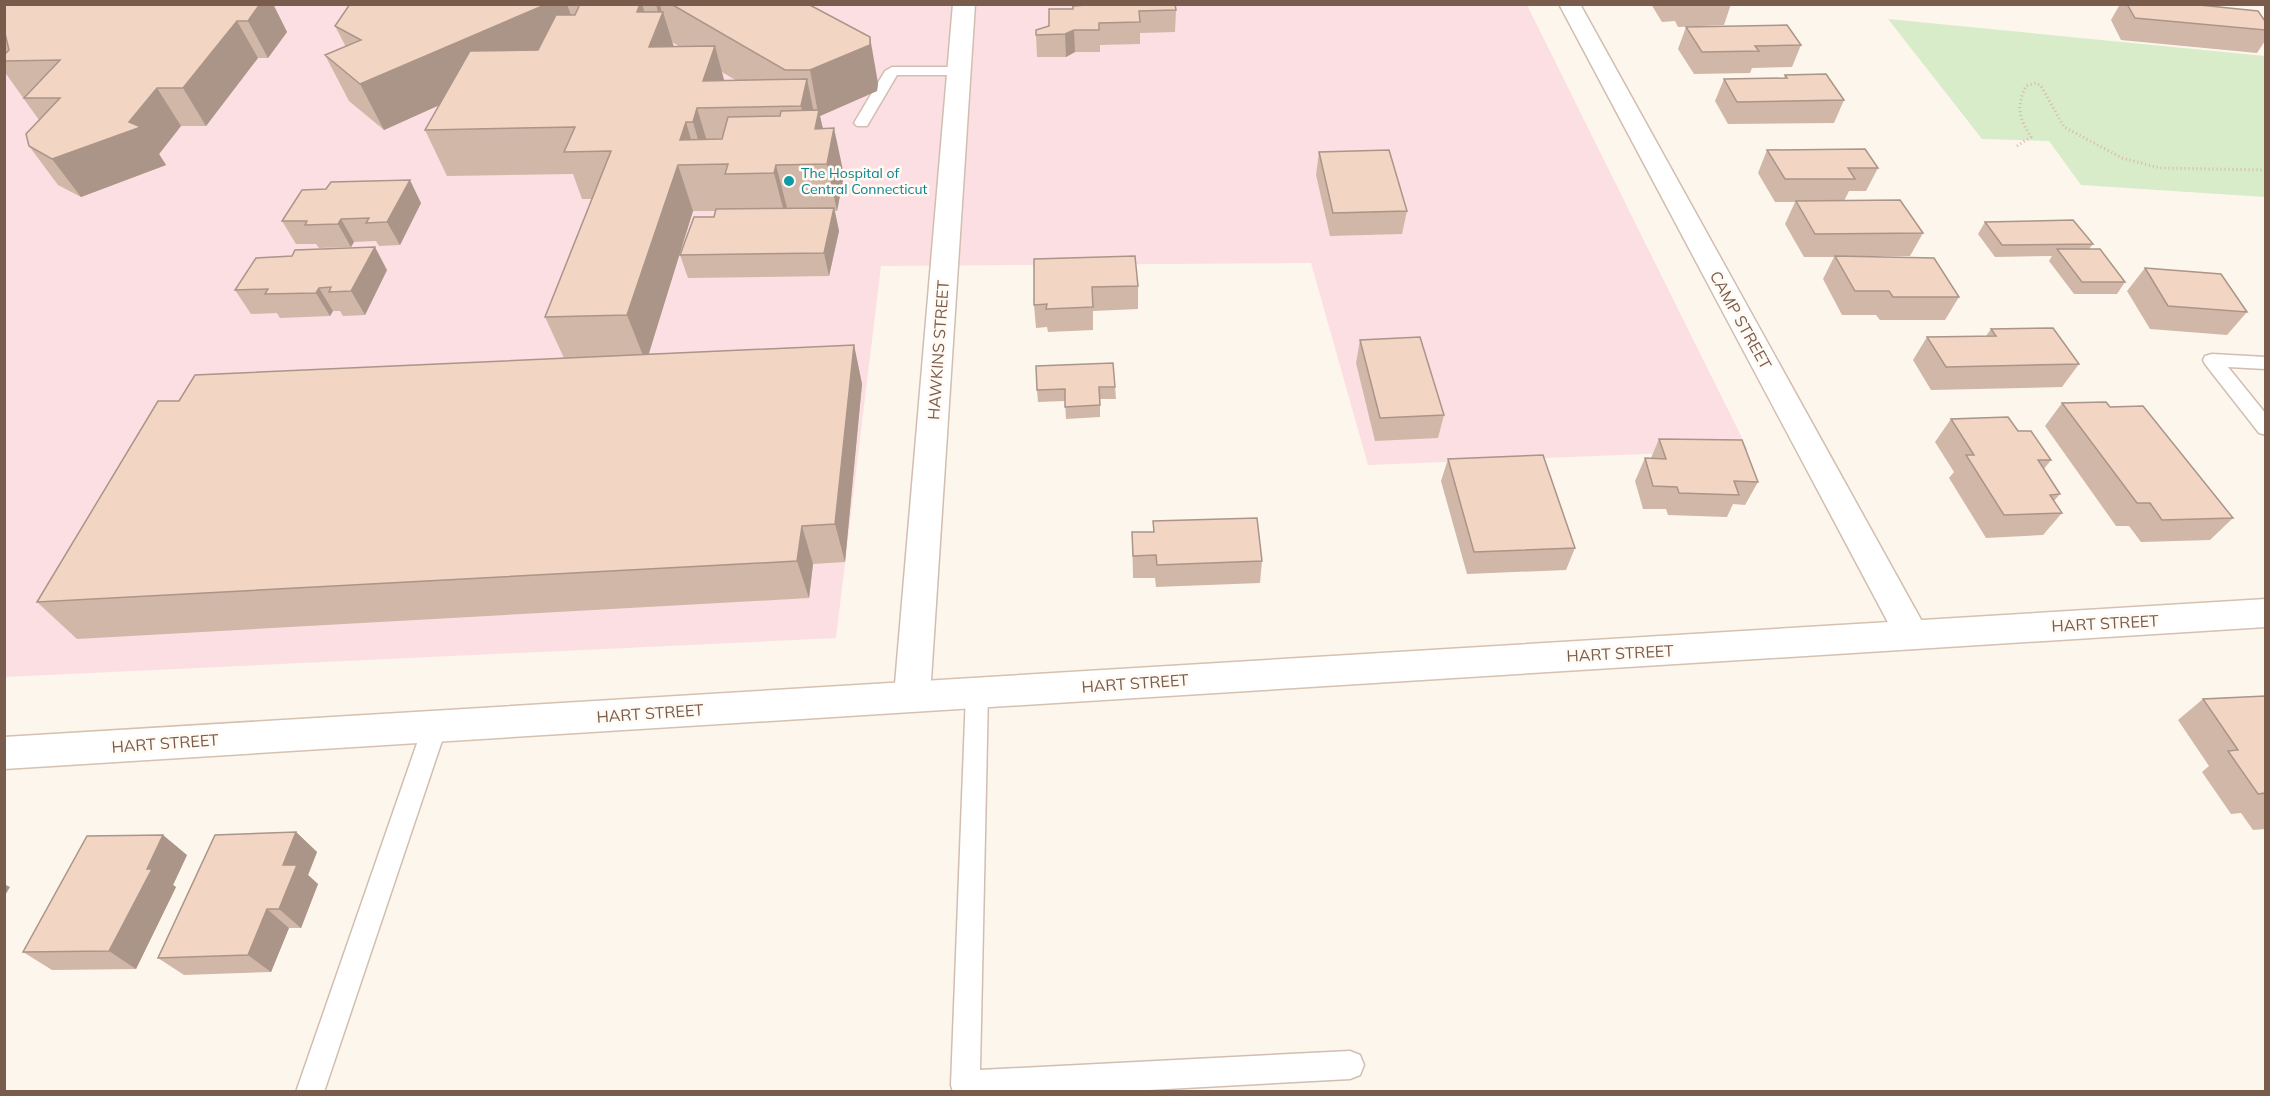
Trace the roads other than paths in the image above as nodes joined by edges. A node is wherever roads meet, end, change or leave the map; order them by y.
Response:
1 (964, 4) edge
2 (1569, 4) edge
3 (959, 71) junction
4 (862, 123) dead end
5 (2265, 363) edge
6 (2265, 428) edge
7 (2265, 613) edge
8 (1912, 635) junction
9 (977, 693) junction
10 (912, 696) junction
11 (435, 726) junction
12 (4, 753) edge
13 (1350, 1065) dead end
14 (310, 1092) edge

1 - 3 street, HAWKINS STREET
2 - 8 street, CAMP STREET
3 - 4 lane
3 - 10 street, HAWKINS STREET
5 - 6 lane
7 - 8 street, HART STREET
8 - 9 street, HART STREET
9 - 10 street, HART STREET
9 - 13 lane
10 - 11 street, HART STREET
11 - 12 street, HART STREET
11 - 14 lane

